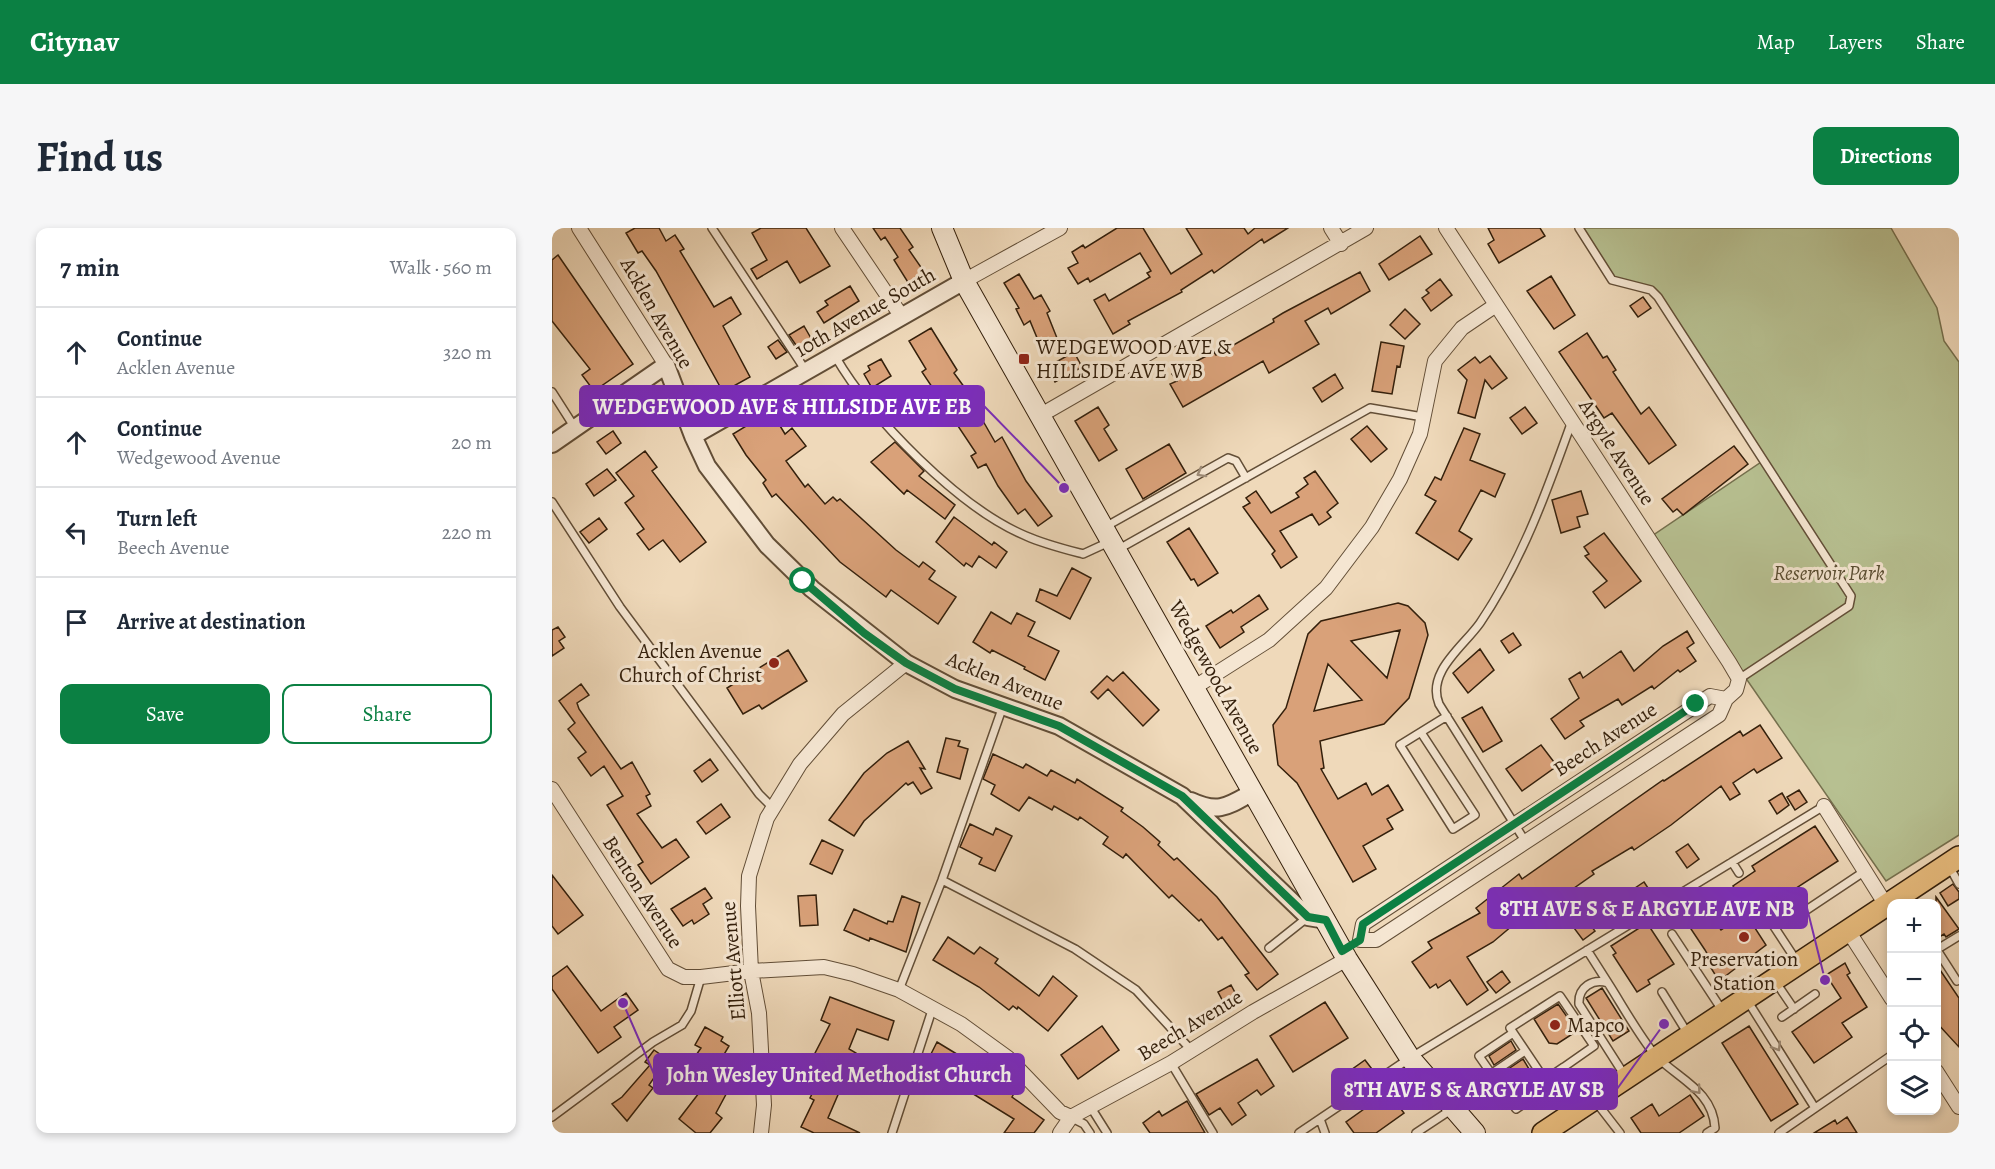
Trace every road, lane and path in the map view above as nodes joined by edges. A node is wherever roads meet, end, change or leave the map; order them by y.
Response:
1 (579, 228) edge
2 (712, 228) edge
3 (842, 228) edge
4 (942, 228) edge
5 (1060, 228) edge
6 (1331, 228) edge
7 (1366, 228) edge
8 (1446, 228) edge
9 (1579, 228) edge
10 (1341, 244) junction
11 (964, 281) junction
12 (1496, 305) junction
13 (902, 317) junction
14 (834, 356) junction
15 (666, 366) junction
16 (807, 372) junction
17 (552, 392) edge
18 (1041, 415) junction
19 (1423, 417) junction
20 (1572, 421) junction
21 (574, 428) junction
22 (693, 436) junction
23 (552, 444) edge
24 (1246, 478) junction
25 (552, 502) edge
26 (1111, 540) junction
27 (906, 663) junction
28 (1739, 679) junction
29 (1195, 687) junction
30 (1726, 699) junction
31 (1003, 706) junction
32 (1447, 716) junction
33 (1422, 734) junction
34 (552, 789) edge
35 (1253, 792) junction
36 (1182, 796) junction
37 (1543, 804) junction
38 (1824, 806) joint
39 (773, 808) junction
40 (1555, 821) junction
41 (1514, 823) junction
42 (1525, 841) junction
43 (1953, 861) edge
44 (1732, 862) junction
45 (1865, 871) junction
46 (1739, 873) dead end
47 (942, 880) junction
48 (1959, 884) edge
49 (1886, 905) junction
50 (1796, 917) dead end
51 (1317, 919) junction
52 (1773, 925) dead end
53 (1847, 929) junction
54 (1672, 934) dead end
55 (1959, 936) edge
56 (1360, 940) junction
57 (1941, 947) edge
58 (1269, 948) dead end
59 (1587, 950) junction
60 (1939, 953) edge
61 (1345, 955) junction
62 (1798, 963) junction
63 (751, 971) junction
64 (701, 977) junction
65 (1774, 978) junction
66 (1887, 981) edge
67 (1957, 981) dead end
68 (1608, 983) junction
69 (899, 990) junction
70 (1662, 992) dead end
71 (1815, 994) dead end
72 (1746, 997) junction
73 (933, 1006) junction
74 (1794, 1009) junction
75 (1724, 1012) junction
76 (1782, 1017) dead end
77 (1513, 1033) junction
78 (1689, 1036) junction
79 (1192, 1051) junction
80 (1525, 1051) junction
81 (1657, 1057) junction
82 (1410, 1058) junction
83 (1887, 1058) edge
84 (1171, 1064) junction
85 (1564, 1066) junction
86 (1538, 1070) junction
87 (1494, 1077) junction
88 (1626, 1078) junction
89 (1941, 1079) edge
90 (1545, 1080) junction
91 (1504, 1092) junction
92 (1591, 1102) junction
93 (1090, 1107) junction
94 (1452, 1107) junction
95 (1959, 1107) edge
96 (1815, 1108) junction
97 (552, 1117) edge
98 (1071, 1117) junction
99 (1320, 1119) junction
100 (1789, 1130) edge
101 (1419, 1132) edge
102 (760, 1133) edge
103 (892, 1133) edge
104 (1060, 1133) edge
105 (1090, 1133) edge
106 (1107, 1133) edge
107 (1213, 1133) edge
108 (1299, 1133) edge
109 (1328, 1133) edge
110 (1475, 1133) edge
111 (1543, 1133) edge
112 (1620, 1133) edge
113 (1707, 1133) edge
114 (1779, 1133) edge

1 - 15 street, Acklen Avenue
2 - 16 lane
3 - 13 street
4 - 11 main road, Wedgewood Avenue
5 - 11 street, 10th Avenue South
6 - 10 street
7 - 10 street
8 - 12 street, Argyle Avenue
9 - 28 lane
10 - 18 street
11 - 13 street, 10th Avenue South
11 - 18 main road, Wedgewood Avenue
12 - 19 street
12 - 20 street, Argyle Avenue
13 - 14 street, 10th Avenue South
14 - 16 street, 10th Avenue South
14 - 26 lane
15 - 21 street
15 - 22 street, Acklen Avenue
16 - 22 street, 10th Avenue South
17 - 21 lane
18 - 26 main road, Wedgewood Avenue
19 - 24 lane
19 - 29 street
20 - 28 street, Argyle Avenue
20 - 32 lane
21 - 23 street
22 - 27 street, Acklen Avenue
24 - 26 lane
24 -> 26 lane
25 - 39 lane
26 - 29 main road, Wedgewood Avenue
27 - 31 street, Acklen Avenue
27 - 39 street, Elliott Avenue
28 - 30 street
29 - 35 main road, Wedgewood Avenue
30 - 37 street, Beech Avenue
30 - 40 street, Beech Avenue
31 - 36 street, Acklen Avenue
31 - 47 lane
32 - 33 lane
32 - 41 lane
33 - 33 lane
34 - 64 street, Benton Avenue
35 - 36 street
35 - 51 main road, Wedgewood Avenue
36 - 51 street, Acklen Avenue
37 - 40 street
37 - 41 street, Beech Avenue
38 - 44 lane
38 - 45 street
39 - 63 street, Elliott Avenue
40 - 42 street, Beech Avenue
41 - 42 lane
41 - 56 street, Beech Avenue
42 - 56 street, Beech Avenue
43 - 48 lane
43 - 49 main road
44 - 46 lane
44 - 59 lane
45 - 49 street
45 - 50 lane
47 - 69 lane
47 - 79 lane
49 - 53 main road
51 - 58 lane
51 - 61 main road, Wedgewood Avenue
52 - 62 lane
53 - 62 main road
53 - 66 street
54 - 75 lane
55 - 57 lane
56 - 61 street, Beech Avenue
59 - 68 lane
59 - 82 lane
60 - 67 lane
61 - 79 street, Beech Avenue
61 - 82 main road, Wedgewood Avenue
62 - 65 main road
63 - 64 street, Benton Avenue
63 - 69 street, Benton Avenue
63 - 102 street, Elliott Avenue
64 - 97 lane
65 - 72 main road
65 - 74 lane
68 - 81 lane
68 - 88 lane
69 - 73 street, Benton Avenue
70 - 78 lane
71 - 74 lane
72 - 75 main road
72 -> 96 lane
73 - 98 street, Benton Avenue
73 - 103 lane
74 - 76 lane
75 - 78 main road
77 - 80 lane
77 - 85 lane
77 - 87 lane
78 - 81 main road
79 - 84 street, Beech Avenue
80 - 86 lane
80 - 87 lane
81 - 88 main road
81 -> 113 lane
82 - 94 main road, Wedgewood Avenue
82 - 99 lane
83 - 96 lane
84 - 93 street, Beech Avenue
84 - 107 lane
85 - 90 lane
85 - 92 lane
86 - 90 lane
86 - 91 lane
87 - 91 lane
87 - 94 lane
88 - 92 main road
89 - 95 street
90 - 91 lane
92 - 111 main road
92 - 112 lane
93 - 98 street, Beech Avenue
93 - 106 lane
94 - 101 lane
94 - 110 main road, Wedgewood Avenue
96 - 100 lane
98 - 104 street, Beech Avenue
98 - 105 lane
99 - 108 lane
99 - 109 lane
100 - 114 lane

